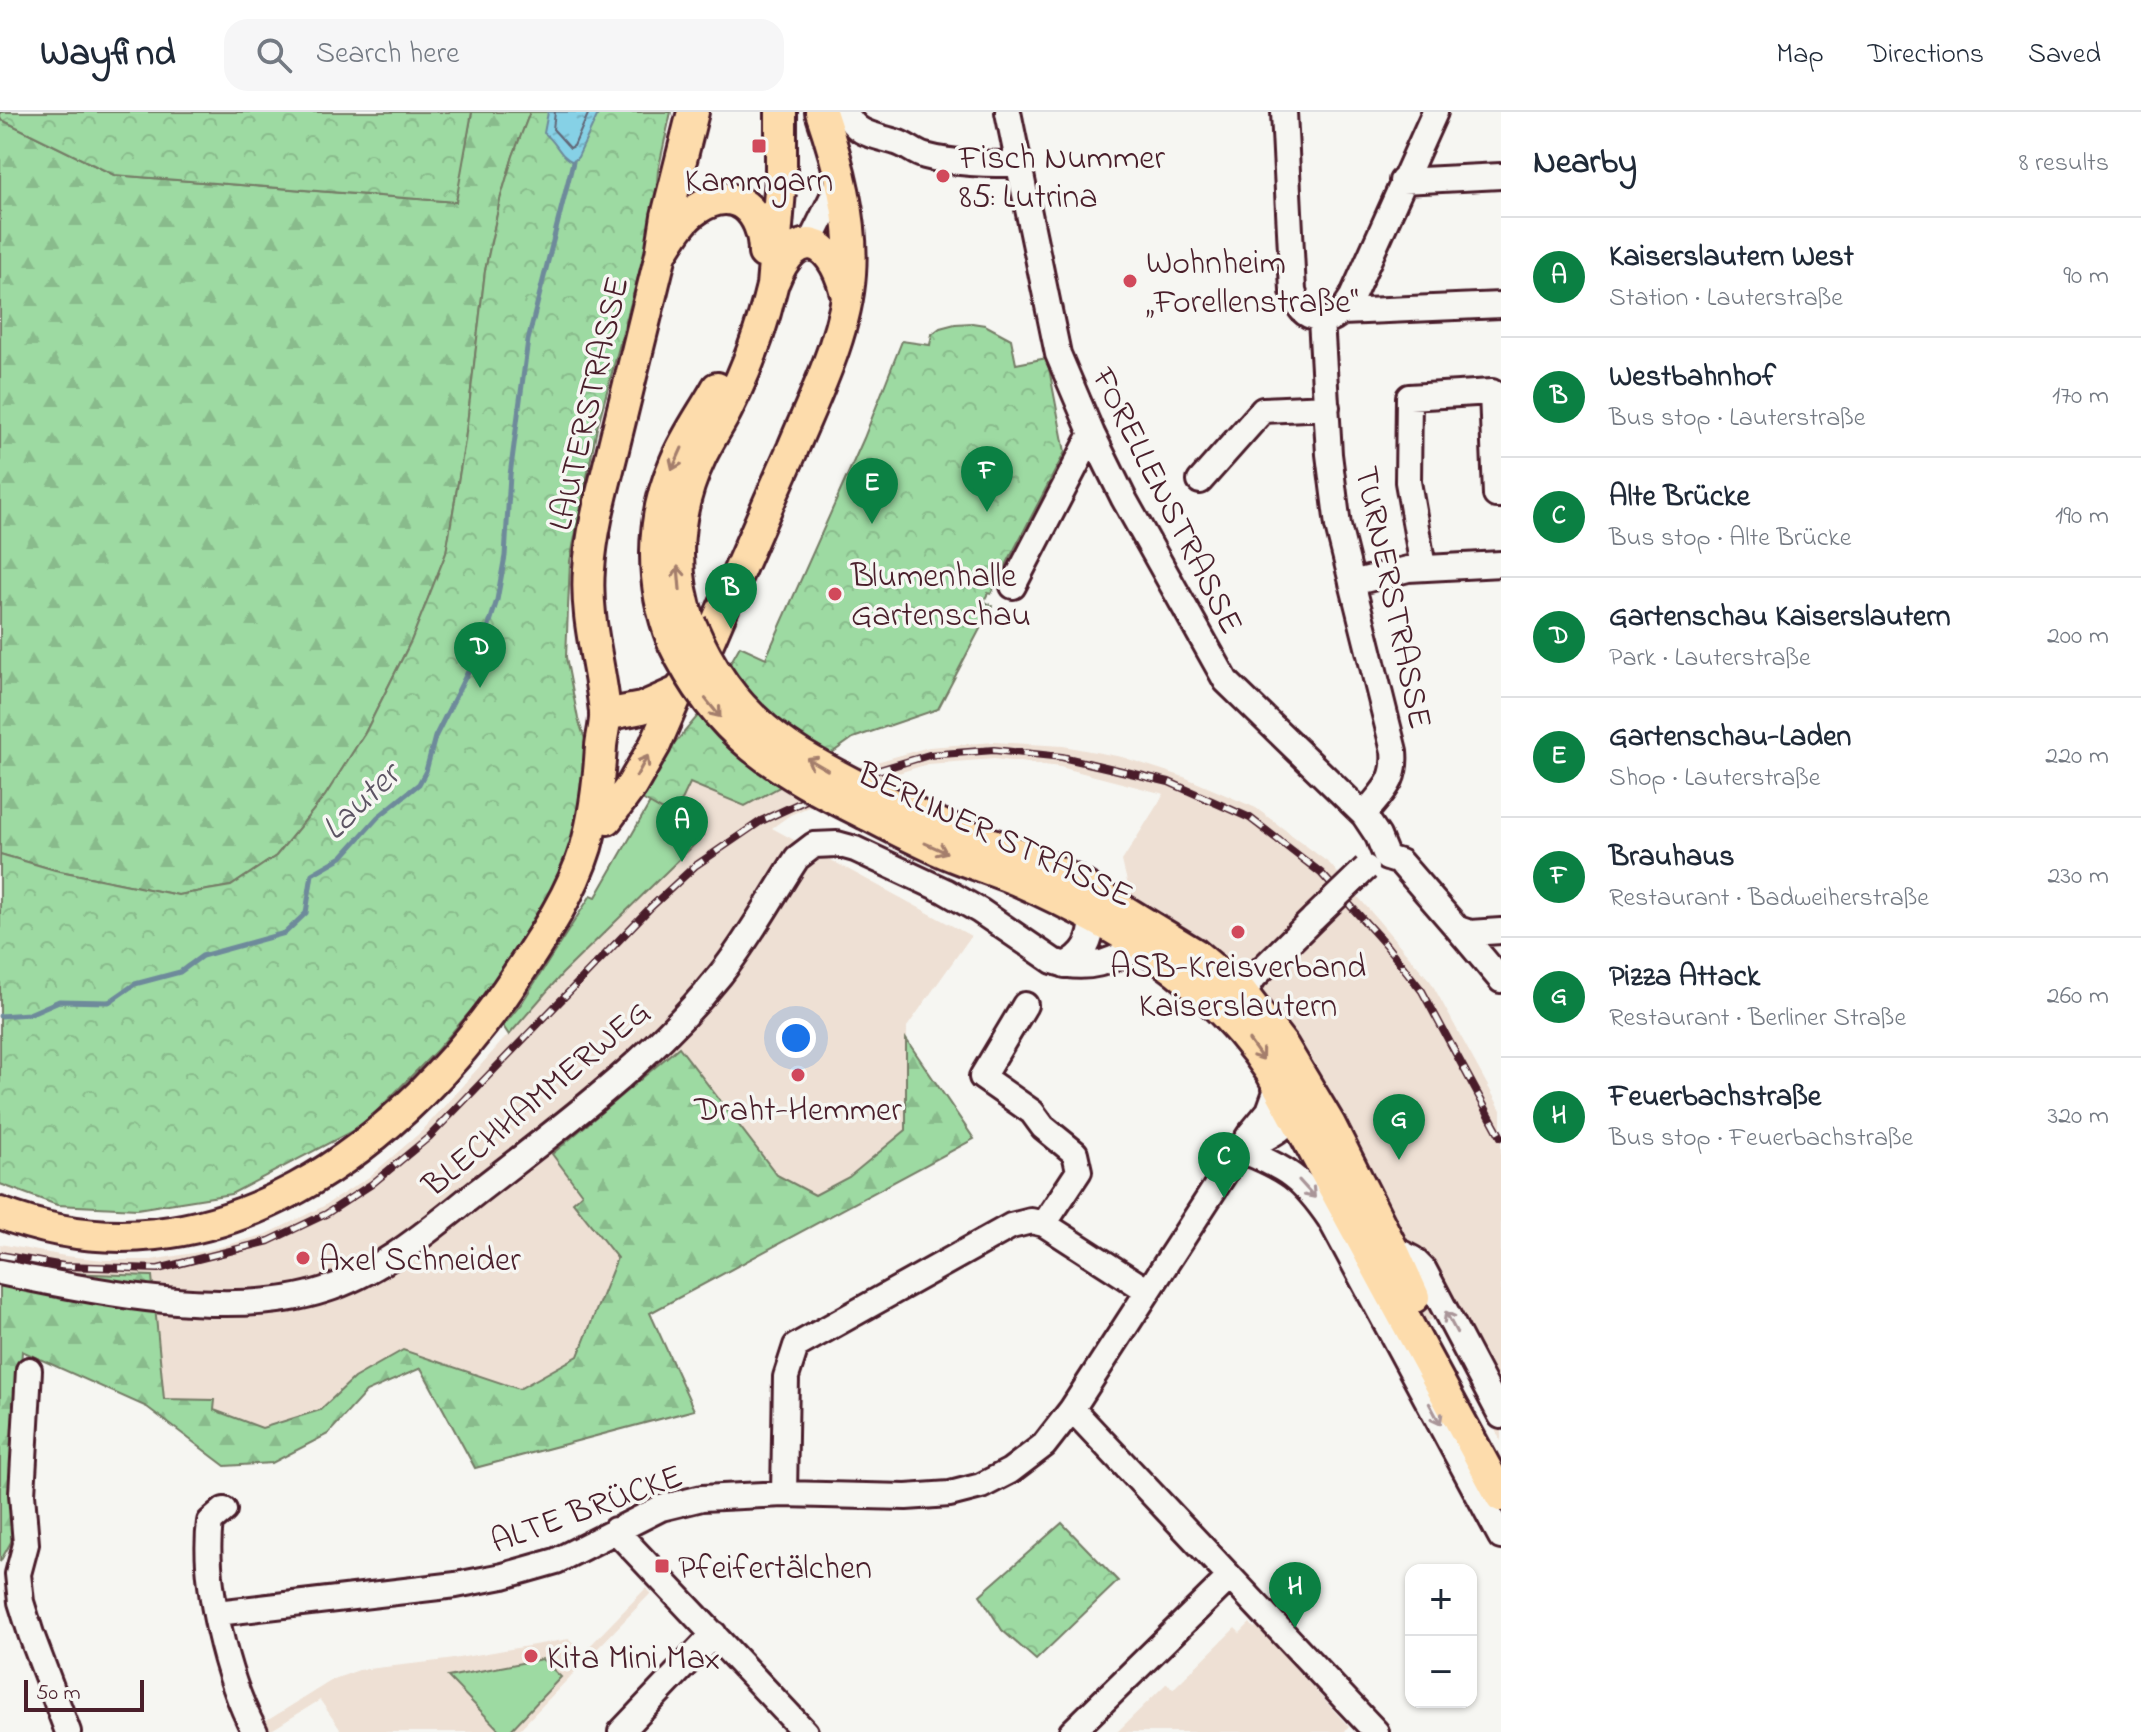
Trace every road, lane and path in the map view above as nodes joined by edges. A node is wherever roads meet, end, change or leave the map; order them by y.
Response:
1 (693, 112) edge
2 (781, 112) edge
3 (821, 112) edge
4 (846, 112) edge
5 (1008, 112) edge
6 (1284, 112) edge
7 (1435, 112) edge
8 (1018, 164) junction
9 (839, 176) junction
10 (1501, 176) edge
11 (1402, 181) junction
12 (809, 245) junction
13 (661, 254) junction
14 (768, 273) junction
15 (847, 297) junction
16 (1501, 305) edge
17 (1332, 316) junction
18 (1327, 407) junction
19 (1092, 434) junction
20 (1200, 481) dead end
21 (1501, 495) edge
22 (1501, 564) edge
23 (1423, 567) junction
24 (1352, 583) junction
25 (1013, 586) dead end
26 (674, 700) junction
27 (609, 721) junction
28 (876, 808) junction
29 (1364, 815) junction
30 (607, 819) junction
31 (1377, 863) junction
32 (578, 870) junction
33 (1093, 919) junction
34 (1458, 929) junction
35 (1501, 931) edge
36 (1142, 945) junction
37 (1065, 965) junction
38 (1501, 980) edge
39 (1025, 1005) dead end
40 (1236, 1005) junction
41 (1278, 1086) junction
42 (1303, 1103) junction
43 (1241, 1150) junction
44 (0, 1213) edge
45 (1044, 1224) junction
46 (1392, 1248) junction
47 (0, 1272) edge
48 (1148, 1291) junction
49 (29, 1370) dead end
50 (1072, 1409) junction
51 (1501, 1416) edge
52 (1501, 1462) edge
53 (784, 1494) junction
54 (1501, 1496) edge
55 (224, 1510) dead end
56 (615, 1530) junction
57 (1501, 1537) edge
58 (1230, 1577) junction
59 (217, 1613) junction
60 (714, 1634) junction
61 (1372, 1731) edge
62 (68, 1732) edge
63 (255, 1732) edge
64 (621, 1732) edge
65 (805, 1732) edge
66 (1072, 1732) edge

1 - 13 main road, LAUTERSTRASSE
2 - 14 main road, BERLINER STRASSE
3 - 9 main road
4 - 8 street
5 - 8 street, FORELLENSTRASSE
6 - 17 street
7 - 11 street
8 - 19 street, FORELLENSTRASSE
9 - 12 street
9 - 15 main road
10 - 11 street
11 - 17 street
12 - 14 main road
12 - 15 main road
13 - 14 main road
13 - 27 main road, LAUTERSTRASSE
14 - 28 main road, BERLINER STRASSE, bridge
15 - 26 main road
16 - 17 street
17 - 18 street, TURNERSTRASSE
18 - 20 street
18 - 24 street, TURNERSTRASSE
19 - 25 street
19 - 29 street, FORELLENSTRASSE
21 - 23 street
22 - 23 street
23 - 24 street
24 - 29 street, TURNERSTRASSE
26 - 27 main road
30 -> 26 main road
27 - 30 main road, LAUTERSTRASSE
27 - 32 main road, LAUTERSTRASSE
28 -> 33 main road, BERLINER STRASSE
28 - 40 main road, BERLINER STRASSE
29 - 31 street, FORELLENSTRASSE
30 - 32 main road, LAUTERSTRASSE
31 - 34 street
31 - 40 street, bridge
32 - 44 main road, LAUTERSTRASSE
33 - 36 main road, BERLINER STRASSE
33 - 37 street
34 - 35 street
34 - 38 street
36 - 37 street
36 - 40 main road, BERLINER STRASSE
37 - 47 street, BLECHHAMMERWEG
39 - 45 street
40 -> 41 main road, BERLINER STRASSE
40 - 42 main road, BERLINER STRASSE
41 - 42 main road, BERLINER STRASSE
41 - 43 street, ALTE BRÜCKE
42 - 43 street, ALTE BRÜCKE
42 - 46 main road, BERLINER STRASSE
42 - 54 main road, BERLINER STRASSE
43 - 48 street, ALTE BRÜCKE
43 -> 57 street
45 - 48 street
45 - 53 street
51 -> 46 street, BERLINER STRASSE
46 - 52 main road, BERLINER STRASSE
48 - 50 street, ALTE BRÜCKE
49 - 62 street
50 - 53 street, ALTE BRÜCKE
50 - 58 street
53 - 56 street, ALTE BRÜCKE
55 - 59 street
56 - 59 street, ALTE BRÜCKE
56 - 60 street
58 - 61 street
58 - 66 street
59 - 63 street
60 - 64 street
60 - 65 street

